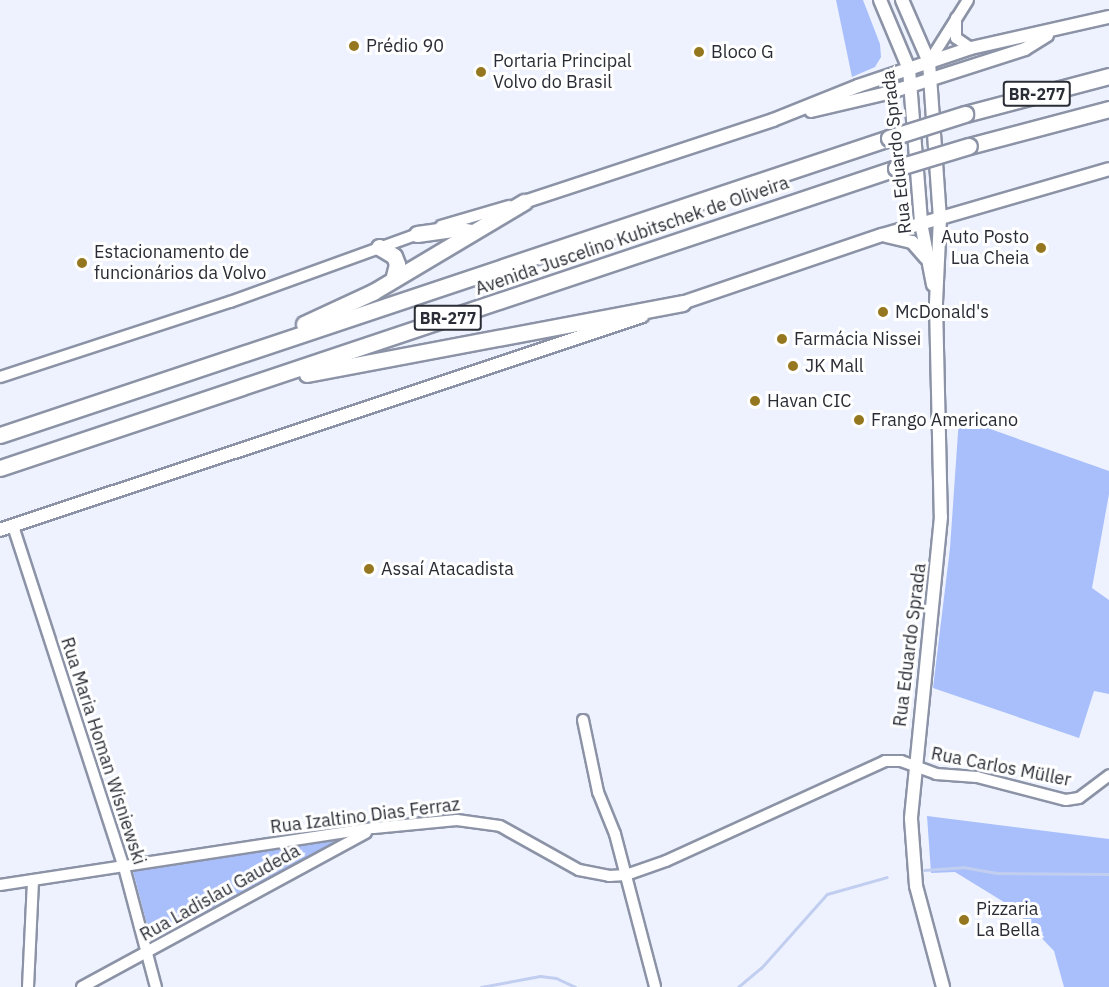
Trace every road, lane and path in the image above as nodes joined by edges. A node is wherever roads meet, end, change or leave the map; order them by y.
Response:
1 (880, 0) edge
2 (902, 0) edge
3 (968, 0) edge
4 (957, 13) junction
5 (1109, 17) edge
6 (1051, 33) junction
7 (971, 48) junction
8 (930, 62) junction
9 (909, 69) junction
10 (1109, 76) edge
11 (932, 78) junction
12 (911, 85) junction
13 (1109, 109) edge
14 (773, 120) junction
15 (1109, 169) edge
16 (524, 202) junction
17 (940, 218) junction
18 (921, 223) junction
19 (471, 232) junction
20 (417, 234) junction
21 (882, 235) junction
22 (379, 247) junction
23 (928, 260) junction
24 (393, 280) junction
25 (682, 303) junction
26 (936, 304) junction
27 (0, 377) edge
28 (251, 384) junction
29 (26, 426) junction
30 (0, 435) edge
31 (0, 468) edge
32 (13, 526) junction
33 (0, 531) edge
34 (583, 720) dead end
35 (914, 766) junction
36 (1109, 775) edge
37 (374, 828) junction
38 (124, 867) junction
39 (626, 874) junction
40 (33, 880) junction
41 (0, 885) edge
42 (147, 952) junction
43 (27, 987) edge
44 (82, 987) edge
45 (156, 987) edge
46 (655, 987) edge
47 (943, 987) edge

1 - 9 main road, Rua Eduardo Sprada
2 - 8 main road, Rua Eduardo Sprada
3 - 4 street
4 - 7 street
4 - 8 street
5 - 6 main road
6 - 7 main road
6 - 11 main road
7 - 8 main road
8 - 9 main road
8 - 11 main road, Rua Eduardo Sprada
9 - 12 main road, Rua Eduardo Sprada
9 - 14 main road
10 - 29 highway, Avenida Juscelino Kubitschek de Oliveira / BR-277, bridge
11 - 12 main road
11 - 17 main road, Rua Eduardo Sprada
12 - 14 main road
12 - 18 main road, Rua Eduardo Sprada
13 - 28 highway, Avenida Juscelino Kubitschek de Oliveira / BR-277, bridge
14 - 16 main road
15 - 17 main road
16 - 19 highway
16 - 20 street
17 - 18 main road
17 - 26 main road, Rua Eduardo Sprada
18 - 21 main road
18 - 23 main road, Rua Eduardo Sprada
19 - 20 highway
19 - 24 highway
20 - 22 street
21 - 23 main road
21 - 25 main road
22 - 24 highway
22 - 27 street
23 - 26 main road, Rua Eduardo Sprada
24 - 29 highway
25 - 28 highway
25 - 32 main road
26 - 35 main road, Rua Eduardo Sprada
28 - 31 highway, Avenida Juscelino Kubitschek de Oliveira / BR-277
29 - 30 highway, Avenida Juscelino Kubitschek de Oliveira / BR-277
32 - 33 main road
32 - 38 street, Rua Maria Homan Wisniewski
34 - 39 street
35 - 36 street, Rua Carlos Müller
35 - 39 street, Rua Izaltino Dias Ferraz
35 - 47 main road, Rua Eduardo Sprada
37 - 38 street, Rua Izaltino Dias Ferraz
37 - 39 street, Rua Izaltino Dias Ferraz
37 - 42 street, Rua Ladislau Gaudeda
38 - 40 street, Rua Izaltino Dias Ferraz
38 - 42 street, Rua Maria Homan Wisniewski
39 - 46 street
40 - 41 street, Rua Izaltino Dias Ferraz
40 - 43 street
42 - 44 street, Rua Ladislau Gaudeda
42 - 45 street, Rua Maria Homan Wisniewski

